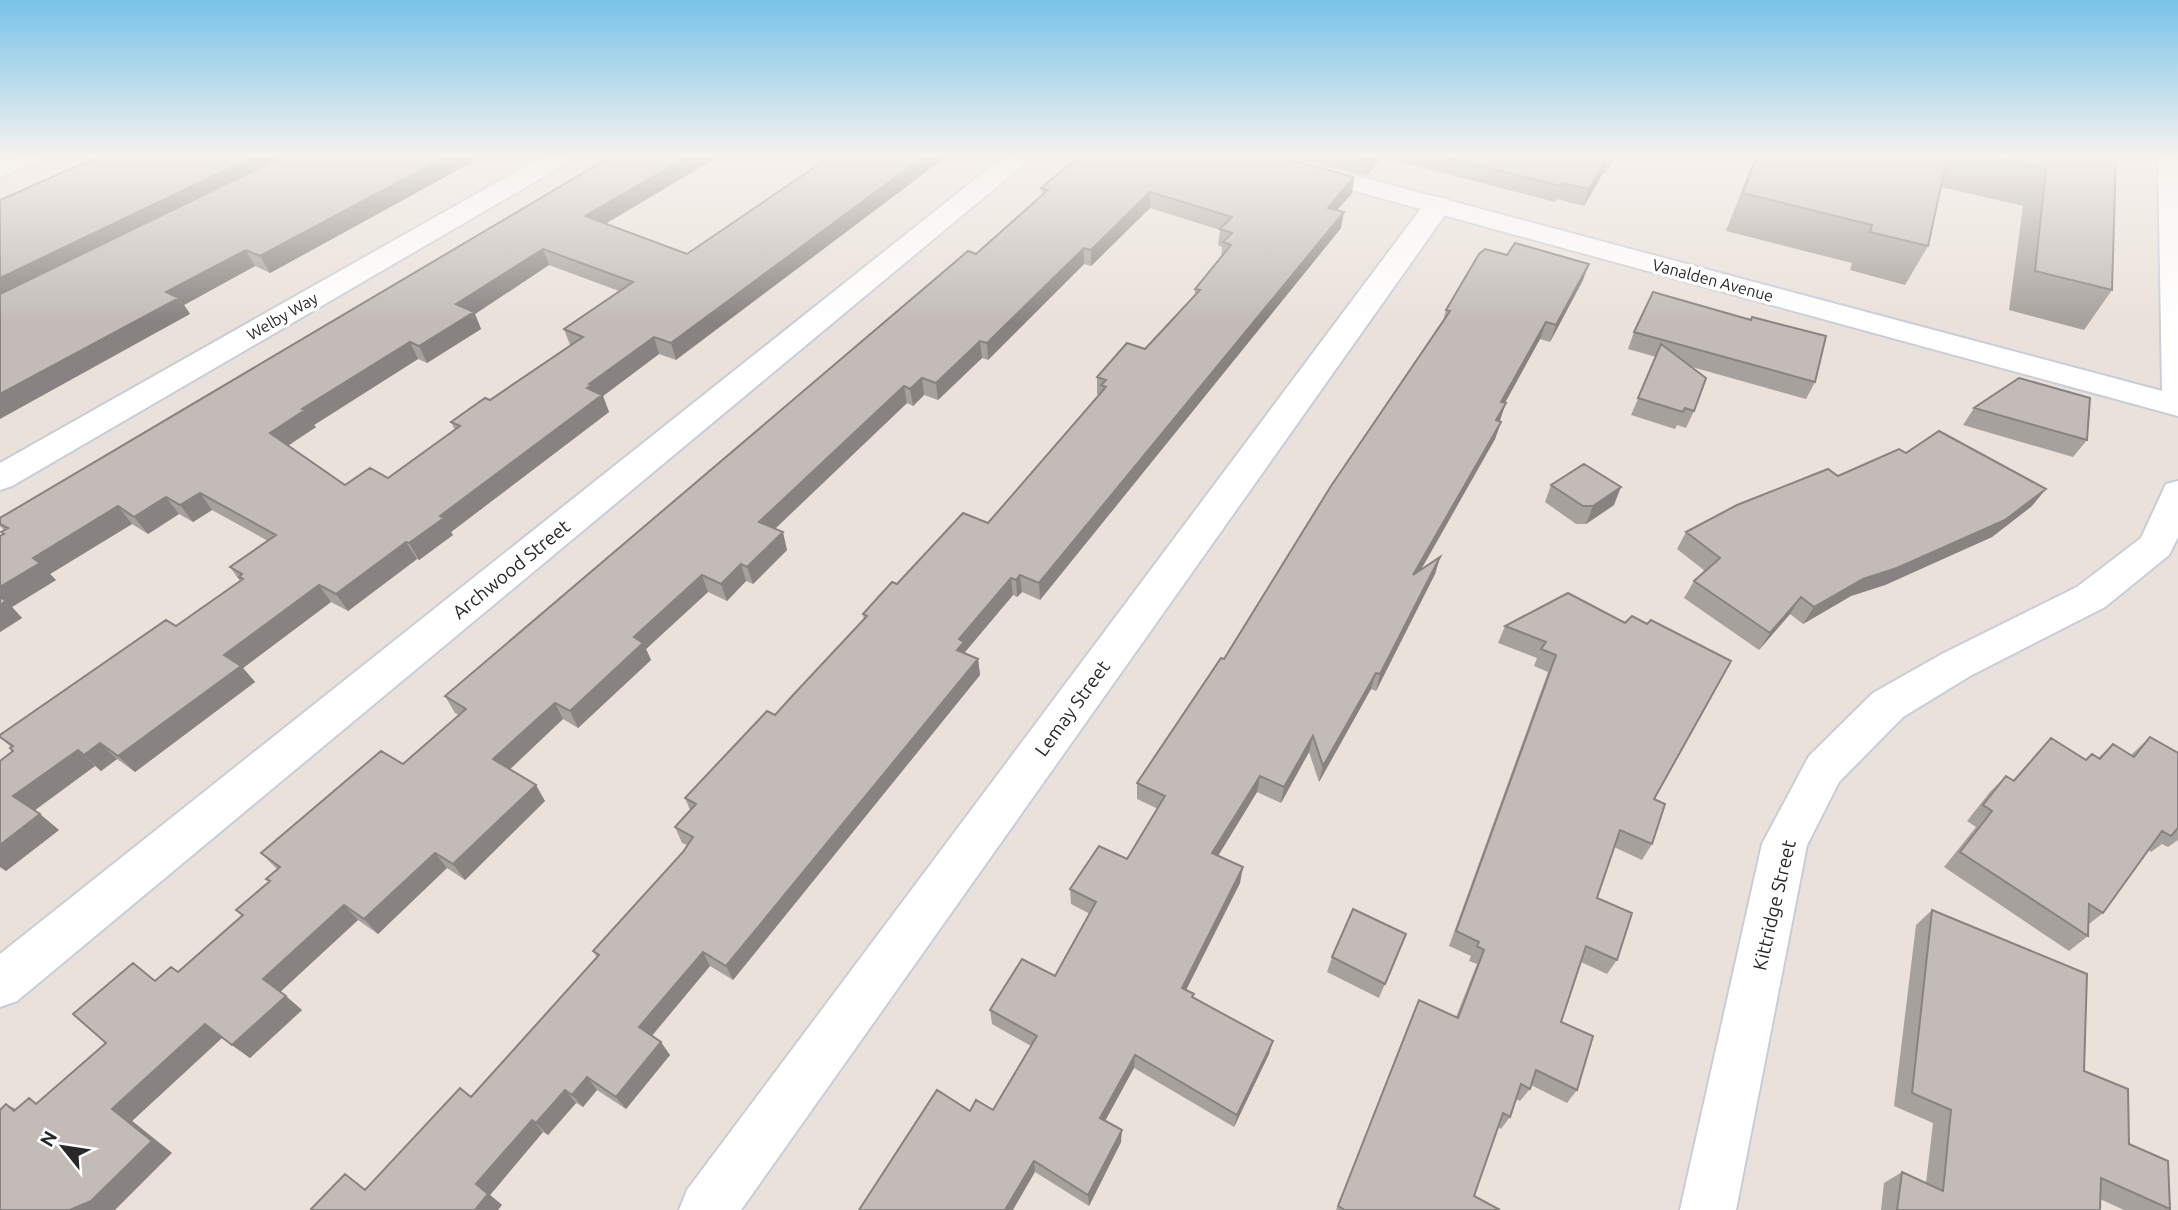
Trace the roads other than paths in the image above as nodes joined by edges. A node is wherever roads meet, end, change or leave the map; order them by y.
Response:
1 (467, 210) edge
2 (953, 210) edge
3 (1434, 210) edge
4 (1458, 210) edge
5 (2173, 210) edge
6 (2178, 399) edge
7 (2178, 406) edge
8 (0, 478) edge
9 (2178, 493) edge
10 (0, 984) edge
11 (707, 1210) edge
12 (1708, 1210) edge

1 - 8 street, Welby Way
2 - 10 street, Archwood Street
3 - 11 street, Lemay Street
4 - 7 street, Vanalden Avenue
5 - 6 street
9 - 12 street, Kittridge Street

